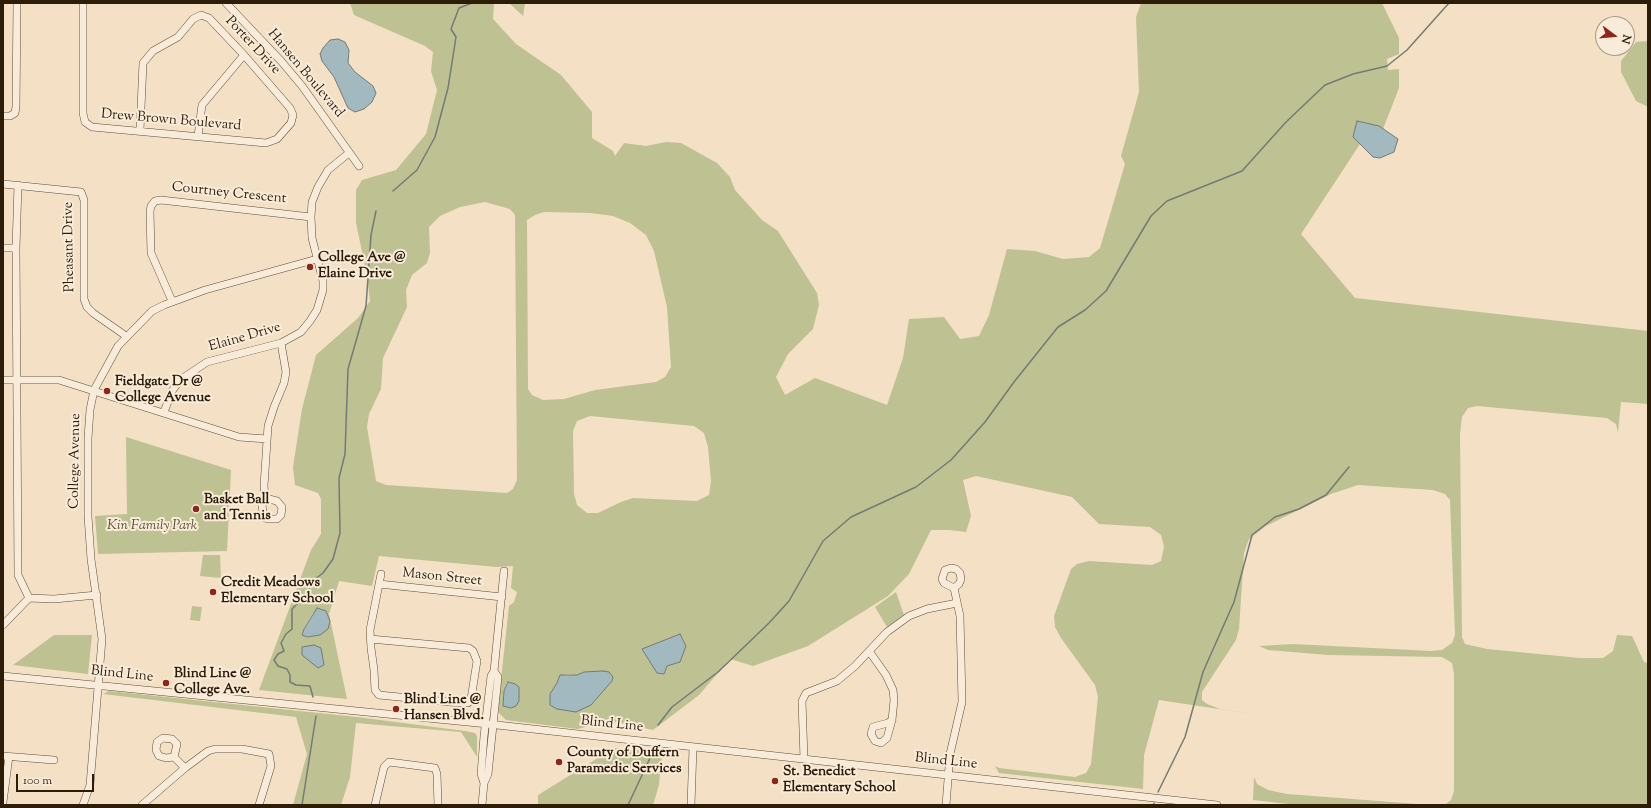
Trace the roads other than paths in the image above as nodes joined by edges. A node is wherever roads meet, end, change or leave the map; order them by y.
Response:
1 (17, 3) edge
2 (83, 3) edge
3 (226, 3) edge
4 (244, 55) junction
5 (3, 116) edge
6 (293, 119) joint
7 (140, 130) junction
8 (198, 136) junction
9 (350, 153) junction
10 (359, 166) dead end
11 (3, 184) edge
12 (18, 185) junction
13 (310, 216) junction
14 (3, 248) edge
15 (16, 248) junction
16 (317, 259) junction
17 (172, 301) junction
18 (126, 336) junction
19 (281, 343) junction
20 (3, 380) edge
21 (17, 381) junction
22 (94, 390) junction
23 (164, 412) junction
24 (267, 439) junction
25 (265, 498) dead end
26 (504, 571) dead end
27 (381, 574) dead end
28 (379, 584) junction
29 (954, 588) dead end
30 (97, 595) junction
31 (502, 597) junction
32 (30, 598) junction
33 (957, 603) junction
34 (3, 625) edge
35 (370, 639) junction
36 (869, 651) junction
37 (3, 676) edge
38 (99, 686) junction
39 (892, 720) dead end
40 (489, 724) junction
41 (693, 748) junction
42 (6, 756) edge
43 (174, 756) dead end
44 (804, 759) junction
45 (54, 760) dead end
46 (185, 768) junction
47 (949, 775) junction
48 (3, 802) edge
49 (83, 805) edge
50 (142, 805) edge
51 (259, 805) edge
52 (375, 805) edge
53 (438, 805) edge
54 (482, 805) edge
55 (691, 805) edge
56 (946, 805) edge
57 (1217, 805) edge

1 - 5 street
2 - 7 street, Drew Brown Boulevard
3 - 9 street, Hansen Boulevard
4 - 6 street, Porter Drive
4 - 7 street, Porter Drive
4 - 8 street
6 - 8 street, Drew Brown Boulevard
7 - 8 street, Drew Brown Boulevard
9 - 10 street, Hansen Boulevard
9 - 13 street
11 - 12 street, Pheasant Drive
12 - 15 street
12 - 18 street, Pheasant Drive
13 - 16 street
13 - 17 street, Courtney Crescent
14 - 15 street
15 - 21 street
16 - 17 street, College Avenue
16 - 19 street, Elaine Drive
17 - 18 street, College Avenue
18 - 22 street, College Avenue
19 - 23 street, Elaine Drive
19 - 24 street
20 - 21 street
21 - 22 street
21 - 32 street
22 - 23 street
22 - 30 street, College Avenue
23 - 24 street
24 - 25 street
26 - 31 street
27 - 28 street
28 - 31 street, Mason Street
28 - 35 street
29 - 33 street
30 - 32 street
30 - 38 street, College Avenue
31 - 40 street
32 - 34 street
33 - 36 street
33 - 47 street
35 - 35 street
36 - 39 street
36 - 44 street
37 - 38 street, Blind Line
38 - 40 street, Blind Line
38 - 49 street, College Avenue
40 - 41 street, Blind Line
40 - 54 street
41 - 44 street, Blind Line
41 - 55 street
42 - 45 street
42 - 48 street
43 - 46 street
44 - 47 street, Blind Line
46 - 50 street
46 - 51 street
47 - 56 street
47 - 57 street, Blind Line
52 - 53 street

